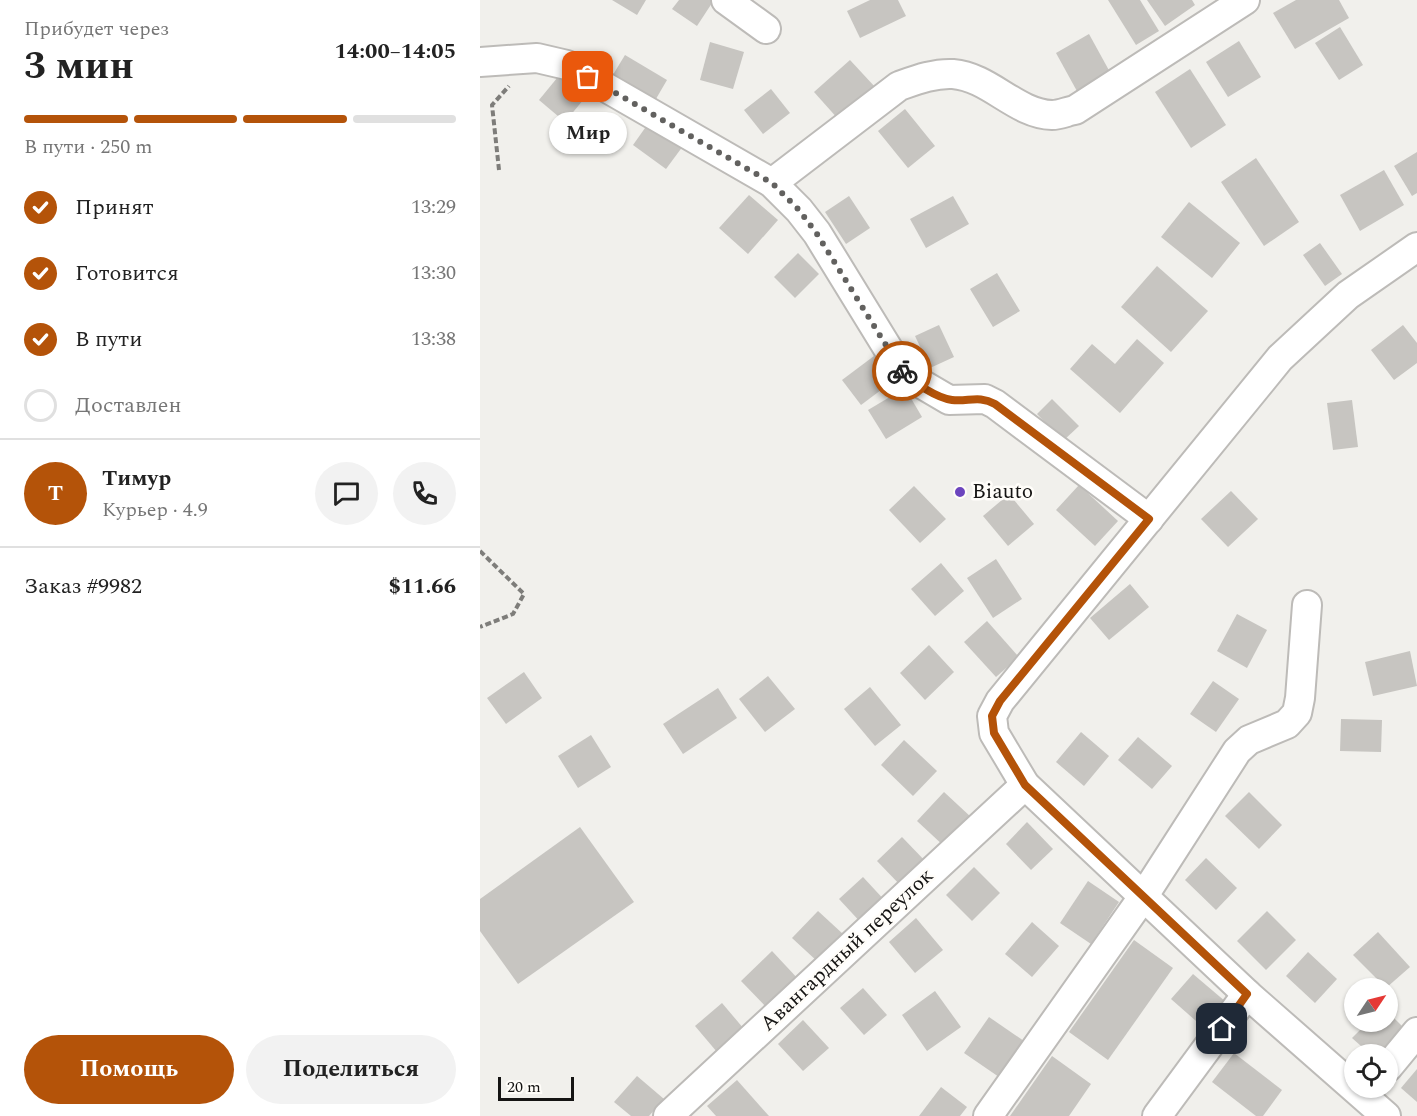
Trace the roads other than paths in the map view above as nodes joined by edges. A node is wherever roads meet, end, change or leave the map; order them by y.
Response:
1 (726, 0) edge
2 (1245, 0) edge
3 (766, 29) dead end
4 (480, 62) edge
5 (772, 183) junction
6 (1417, 247) edge
7 (1149, 519) junction
8 (1307, 605) dead end
9 (1025, 785) junction
10 (1143, 897) junction
11 (1247, 994) junction
12 (1417, 1032) edge
13 (1398, 1055) edge
14 (1344, 1073) edge
15 (1372, 1098) edge
16 (668, 1116) edge
17 (988, 1116) edge
18 (1157, 1116) edge
19 (1386, 1116) edge

1 - 3 street
2 - 5 street
4 - 5 street
5 - 7 street
6 - 7 street
7 - 9 street
8 - 10 street
9 - 10 street
9 - 16 street, Авангардный переулок
10 - 11 street
10 - 17 street
11 - 14 street
11 - 18 street
12 - 13 street
15 - 19 street

